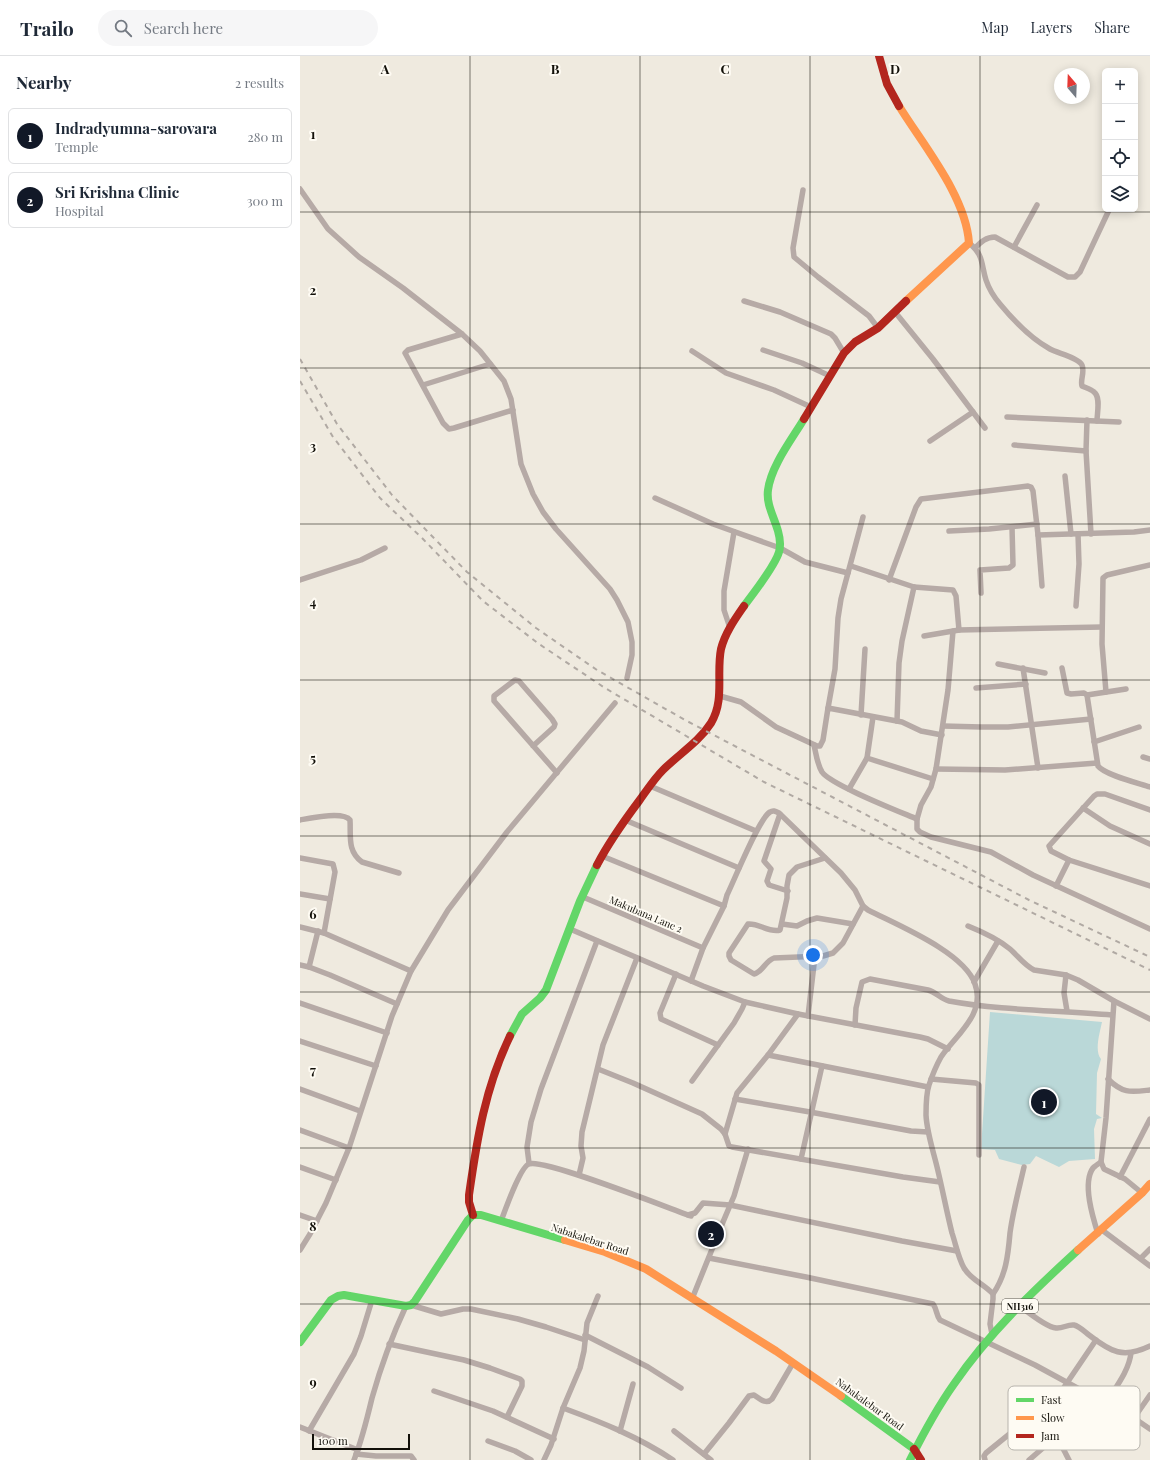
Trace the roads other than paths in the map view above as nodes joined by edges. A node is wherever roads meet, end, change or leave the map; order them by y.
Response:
1 (878, 56) edge
2 (300, 189) edge
3 (803, 190) dead end
4 (1037, 205) dead end
5 (1108, 212) edge
6 (972, 245) junction
7 (1014, 247) junction
8 (744, 301) dead end
9 (895, 312) junction
10 (878, 328) junction
11 (462, 334) junction
12 (763, 350) dead end
13 (692, 351) dead end
14 (844, 353) junction
15 (490, 364) junction
16 (830, 376) junction
17 (423, 385) junction
18 (811, 407) junction
19 (513, 410) junction
20 (973, 412) junction
21 (1007, 416) dead end
22 (1087, 420) junction
23 (1097, 421) junction
24 (1119, 422) dead end
25 (985, 428) dead end
26 (930, 441) dead end
27 (1014, 445) dead end
28 (1086, 451) junction
29 (1065, 476) dead end
30 (655, 498) dead end
31 (863, 517) dead end
32 (1037, 524) junction
33 (1012, 527) junction
34 (1150, 530) edge
35 (949, 531) dead end
36 (734, 532) junction
37 (1071, 534) junction
38 (1078, 534) junction
39 (1091, 534) junction
40 (1038, 535) junction
41 (386, 548) dead end
42 (780, 548) junction
43 (1150, 565) edge
44 (850, 566) junction
45 (848, 573) junction
46 (300, 580) edge
47 (890, 580) junction
48 (1042, 586) dead end
49 (914, 587) junction
50 (981, 593) dead end
51 (1076, 606) dead end
52 (1102, 627) junction
53 (730, 628) junction
54 (960, 630) junction
55 (953, 631) junction
56 (924, 636) dead end
57 (865, 649) dead end
58 (998, 664) dead end
59 (1023, 668) junction
60 (1062, 668) dead end
61 (1045, 673) dead end
62 (627, 678) dead end
63 (1026, 684) junction
64 (976, 688) dead end
65 (1126, 689) dead end
66 (1106, 692) junction
67 (1087, 695) junction
68 (720, 696) junction
69 (615, 703) dead end
70 (828, 708) junction
71 (861, 715) junction
72 (873, 717) junction
73 (1091, 719) junction
74 (897, 721) junction
75 (1031, 725) junction
76 (943, 726) junction
77 (1139, 727) dead end
78 (942, 735) junction
79 (1094, 742) junction
80 (814, 745) junction
81 (533, 746) junction
82 (1143, 757) dead end
83 (867, 758) junction
84 (1150, 759) edge
85 (1097, 763) junction
86 (1038, 768) junction
87 (936, 769) junction
88 (557, 773) junction
89 (933, 779) junction
90 (650, 786) junction
91 (1150, 787) edge
92 (849, 789) junction
93 (1083, 808) junction
94 (1150, 810) edge
95 (780, 814) junction
96 (916, 819) junction
97 (300, 820) edge
98 (625, 820) junction
99 (756, 831) junction
100 (1150, 844) edge
101 (602, 856) junction
102 (300, 858) edge
103 (825, 858) junction
104 (1068, 860) junction
105 (739, 868) junction
106 (400, 873) dead end
107 (1056, 886) junction
108 (1150, 886) edge
109 (788, 890) junction
110 (300, 894) edge
111 (583, 897) junction
112 (330, 899) junction
113 (724, 906) junction
114 (863, 906) junction
115 (782, 924) junction
116 (853, 924) junction
117 (968, 926) dead end
118 (300, 927) edge
119 (570, 929) junction
120 (1150, 929) edge
121 (321, 932) junction
122 (597, 941) junction
123 (998, 941) junction
124 (703, 948) junction
125 (815, 956) junction
126 (638, 958) junction
127 (300, 965) edge
128 (309, 967) junction
129 (411, 971) junction
130 (676, 974) junction
131 (1066, 975) junction
132 (691, 981) junction
133 (974, 982) junction
134 (745, 1002) junction
135 (1114, 1002) junction
136 (300, 1003) edge
137 (397, 1004) junction
138 (976, 1005) junction
139 (1067, 1011) junction
140 (798, 1014) junction
141 (1112, 1015) junction
142 (808, 1016) junction
143 (1150, 1019) edge
144 (855, 1025) junction
145 (387, 1033) junction
146 (300, 1041) edge
147 (718, 1045) junction
148 (948, 1049) junction
149 (768, 1055) junction
150 (376, 1066) junction
151 (822, 1066) junction
152 (598, 1069) junction
153 (931, 1079) junction
154 (1108, 1079) junction
155 (692, 1081) dead end
156 (928, 1087) junction
157 (300, 1089) edge
158 (1150, 1090) edge
159 (735, 1099) junction
160 (360, 1111) junction
161 (810, 1112) junction
162 (1150, 1119) edge
163 (300, 1130) edge
164 (928, 1132) junction
165 (725, 1134) junction
166 (349, 1148) junction
167 (748, 1149) junction
168 (979, 1155) dead end
169 (801, 1159) junction
170 (1101, 1162) junction
171 (529, 1164) junction
172 (300, 1167) edge
173 (1024, 1167) dead end
174 (579, 1176) junction
175 (1120, 1177) junction
176 (336, 1180) junction
177 (940, 1182) junction
178 (1150, 1184) edge
179 (1142, 1193) junction
180 (730, 1205) junction
181 (473, 1215) junction
182 (300, 1216) edge
183 (317, 1221) junction
184 (501, 1221) junction
185 (1100, 1232) junction
186 (1150, 1248) edge
187 (300, 1250) edge
188 (957, 1251) junction
189 (709, 1258) junction
190 (1141, 1258) junction
191 (1150, 1266) edge
192 (993, 1294) junction
193 (598, 1296) dead end
194 (692, 1299) junction
195 (372, 1300) junction
196 (408, 1305) junction
197 (1020, 1306) junction
198 (992, 1334) junction
199 (585, 1338) junction
200 (1096, 1340) junction
201 (986, 1341) junction
202 (300, 1342) edge
203 (389, 1344) junction
204 (1150, 1346) edge
205 (1131, 1353) junction
206 (793, 1363) junction
207 (1067, 1382) junction
208 (633, 1384) dead end
209 (1064, 1386) edge
210 (1074, 1386) edge
211 (1116, 1386) edge
212 (681, 1388) dead end
213 (434, 1391) dead end
214 (1150, 1395) edge
215 (563, 1408) junction
216 (1140, 1409) edge
217 (507, 1417) junction
218 (1140, 1422) edge
219 (300, 1427) edge
220 (1150, 1429) edge
221 (620, 1430) junction
222 (309, 1431) junction
223 (674, 1431) dead end
224 (1008, 1434) edge
225 (554, 1439) junction
226 (488, 1441) dead end
227 (914, 1449) junction
228 (1041, 1450) edge
229 (1062, 1450) edge
230 (704, 1454) junction
231 (356, 1455) edge
232 (414, 1460) edge
233 (531, 1460) edge
234 (544, 1460) edge
235 (672, 1460) edge
236 (709, 1460) edge
237 (910, 1460) edge
238 (921, 1460) edge
239 (985, 1460) edge
240 (1029, 1460) edge
241 (1068, 1460) edge

1 - 6 main road
2 - 11 street
3 - 10 street
4 - 7 street
5 - 7 street
6 - 7 street
6 - 9 main road
6 - 23 street
8 - 14 street
9 - 10 main road
9 - 20 street
10 - 14 main road
11 - 15 street
11 - 17 street
12 - 16 street
13 - 18 street
14 - 16 main road
15 - 17 street
15 - 19 street
16 - 18 main road
17 - 19 street
18 - 42 main road
19 - 62 street
20 - 25 street
20 - 26 street
21 - 22 street
22 - 23 street
22 - 28 street
23 - 24 street
27 - 28 street
28 - 39 street
29 - 37 street
30 - 36 street
31 - 44 street
32 - 33 street
32 - 40 street
32 - 47 street
33 - 35 street
33 - 50 street
34 - 39 street
36 - 42 street
36 - 53 street
37 - 38 street
37 - 40 street
38 - 39 street
38 - 51 street
40 - 48 street
41 - 46 street
42 - 45 street
42 - 53 main road
43 - 52 street
44 - 45 street
44 - 47 street
45 - 70 street
47 - 49 street
49 - 54 street
49 - 74 street
52 - 54 street
52 - 66 street
53 - 68 main road
54 - 55 street
55 - 56 street
55 - 76 street
57 - 71 street
58 - 59 street
59 - 61 street
59 - 63 street
60 - 67 street
63 - 64 street
63 - 75 street
65 - 66 street
66 - 67 street
67 - 73 street
68 - 80 street
68 - 90 main road
69 - 88 street
70 - 71 street
70 - 80 street
71 - 72 street
72 - 74 street
72 - 83 street
73 - 75 street
73 - 79 street
74 - 78 street
75 - 76 street
75 - 86 street
76 - 78 street
77 - 79 street
78 - 87 street
79 - 85 street
80 - 92 street
81 - 81 street
81 - 88 street
82 - 84 street
83 - 89 street
83 - 92 street
85 - 86 street
85 - 91 street
86 - 87 street
87 - 89 street
88 - 129 street
89 - 96 street
90 - 98 main road
90 - 99 street
92 - 96 street
93 - 94 street
93 - 100 street
93 - 104 street
95 - 99 street
95 - 103 street
95 - 109 street
96 - 107 street
97 - 106 street
98 - 101 main road
98 - 105 street
99 - 105 street
101 - 111 main road
101 - 113 street
102 - 112 street
103 - 109 street
103 - 114 street
104 - 107 street
104 - 108 street
105 - 113 street
107 - 120 street
109 - 115 street
110 - 112 street
111 - 119 main road
111 - 124 street, Makubana Lane 2
112 - 121 street
113 - 124 street
114 - 116 street
114 - 133 street
115 - 116 street
115 - 125 street
116 - 125 street
117 - 123 street
118 - 121 street
119 - 122 street
119 - 181 main road
121 - 128 street
121 - 129 street
122 - 126 street
122 - 171 street
123 - 131 street
123 - 133 street
124 - 132 street
125 - 142 street
126 - 130 street
126 - 152 street
127 - 128 street
128 - 137 street
129 - 137 street
130 - 132 street
130 - 147 street
131 - 135 street
131 - 139 street
132 - 134 street
133 - 138 street
134 - 140 street
134 - 147 street
135 - 141 street
135 - 143 street
136 - 145 street
137 - 145 street
138 - 139 street
138 - 144 street
138 - 148 street
139 - 141 street
140 - 142 street
140 - 149 street
141 - 154 street
142 - 144 street
144 - 148 street
145 - 150 street
146 - 150 street
147 - 155 street
148 - 153 street
149 - 151 street
149 - 159 street
150 - 160 street
151 - 156 street
151 - 161 street
152 - 165 street
152 - 174 street
153 - 156 street
153 - 168 street
154 - 158 street
154 - 170 street
156 - 164 street
157 - 160 street
159 - 161 street
159 - 165 street
160 - 166 street
161 - 164 street
161 - 169 street
162 - 175 street
163 - 166 street
164 - 177 street
165 - 167 street
166 - 176 street
167 - 169 street
167 - 180 street
169 - 177 street
170 - 175 street
170 - 185 street
171 - 174 street
171 - 184 street
172 - 176 street
173 - 192 street
174 - 180 street
175 - 179 street
176 - 183 street
177 - 188 street
178 - 179 main road, NH316
179 - 185 main road, NH316
180 - 188 street
180 - 189 street
181 - 184 main road, Nabakalebar Road
181 - 196 main road
182 - 183 street
183 - 187 street
184 - 194 main road, Nabakalebar Road
185 - 190 street
185 - 197 main road, NH316
186 - 190 street
188 - 192 street
189 - 194 street
189 - 201 street
190 - 191 street
192 - 198 street
193 - 199 street
194 - 206 main road, Nabakalebar Road
195 - 196 main road
195 - 202 main road
195 - 222 street
196 - 199 street
196 - 203 street
197 - 198 main road, NH316
197 - 200 street
198 - 201 main road, NH316
199 - 212 street
199 - 215 street
200 - 205 street
200 - 207 street
201 - 207 street
201 - 227 main road, NH316
203 - 217 street
203 - 231 street
204 - 205 street
205 - 211 street
206 - 227 main road, Nabakalebar Road
206 - 230 street
207 - 209 street
207 - 210 street
208 - 221 street
213 - 217 street
214 - 216 street
215 - 221 street
215 - 225 street
217 - 225 street
218 - 220 street
219 - 222 street
221 - 235 street
222 - 231 street
223 - 230 street
224 - 239 street
225 - 234 street
226 - 233 street
227 - 237 main road, NH316
227 - 238 main road
228 - 240 street
229 - 241 street
230 - 236 street
231 - 232 street

